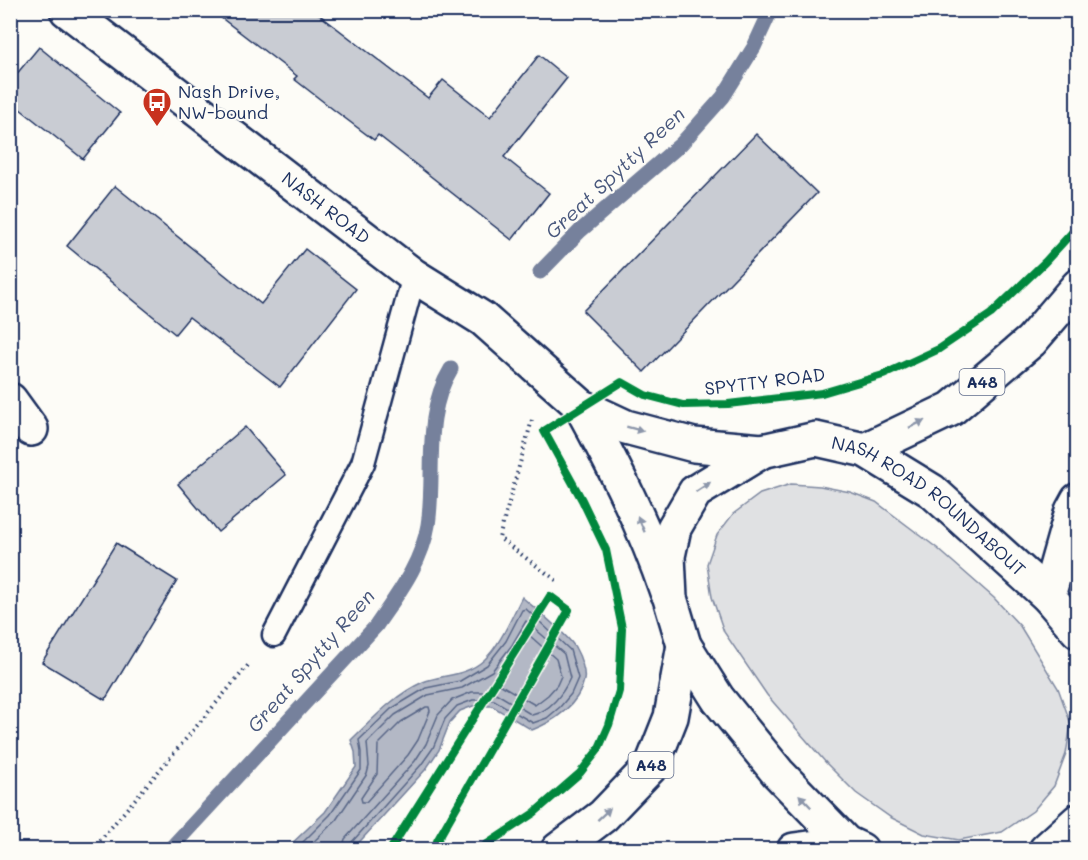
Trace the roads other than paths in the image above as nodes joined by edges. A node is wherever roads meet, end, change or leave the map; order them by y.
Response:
1 (67, 10) edge
2 (414, 276) junction
3 (1077, 286) edge
4 (10, 400) edge
5 (581, 406) junction
6 (31, 429) dead end
7 (865, 450) junction
8 (762, 451) junction
9 (1077, 500) edge
10 (1048, 596) junction
11 (669, 598) junction
12 (1077, 632) edge
13 (274, 635) road end
14 (684, 645) junction
15 (1077, 821) edge
16 (854, 846) edge
17 (558, 849) edge
18 (794, 849) edge
19 (1046, 849) edge

1 - 2 main road, NASH ROAD
2 - 5 main road, NASH ROAD
2 - 13 lane
7 -> 3 main road, A48
4 - 6 main road
5 -> 8 main road, NASH ROAD
11 -> 5 main road, NASH ROAD
7 - 8 main road, NASH ROAD ROUNDABOUT / A48
7 - 10 main road, NASH ROAD ROUNDABOUT / A48
11 -> 8 main road, NASH ROAD ROUNDABOUT / A48
9 - 10 main road
10 - 12 main road, NASH ROAD ROUNDABOUT / A48
11 - 14 main road, NASH ROAD ROUNDABOUT / A48
16 -> 14 main road, NASH ROAD ROUNDABOUT / A48
17 -> 14 main road, A48
15 - 19 main road
16 - 18 main road, A48

